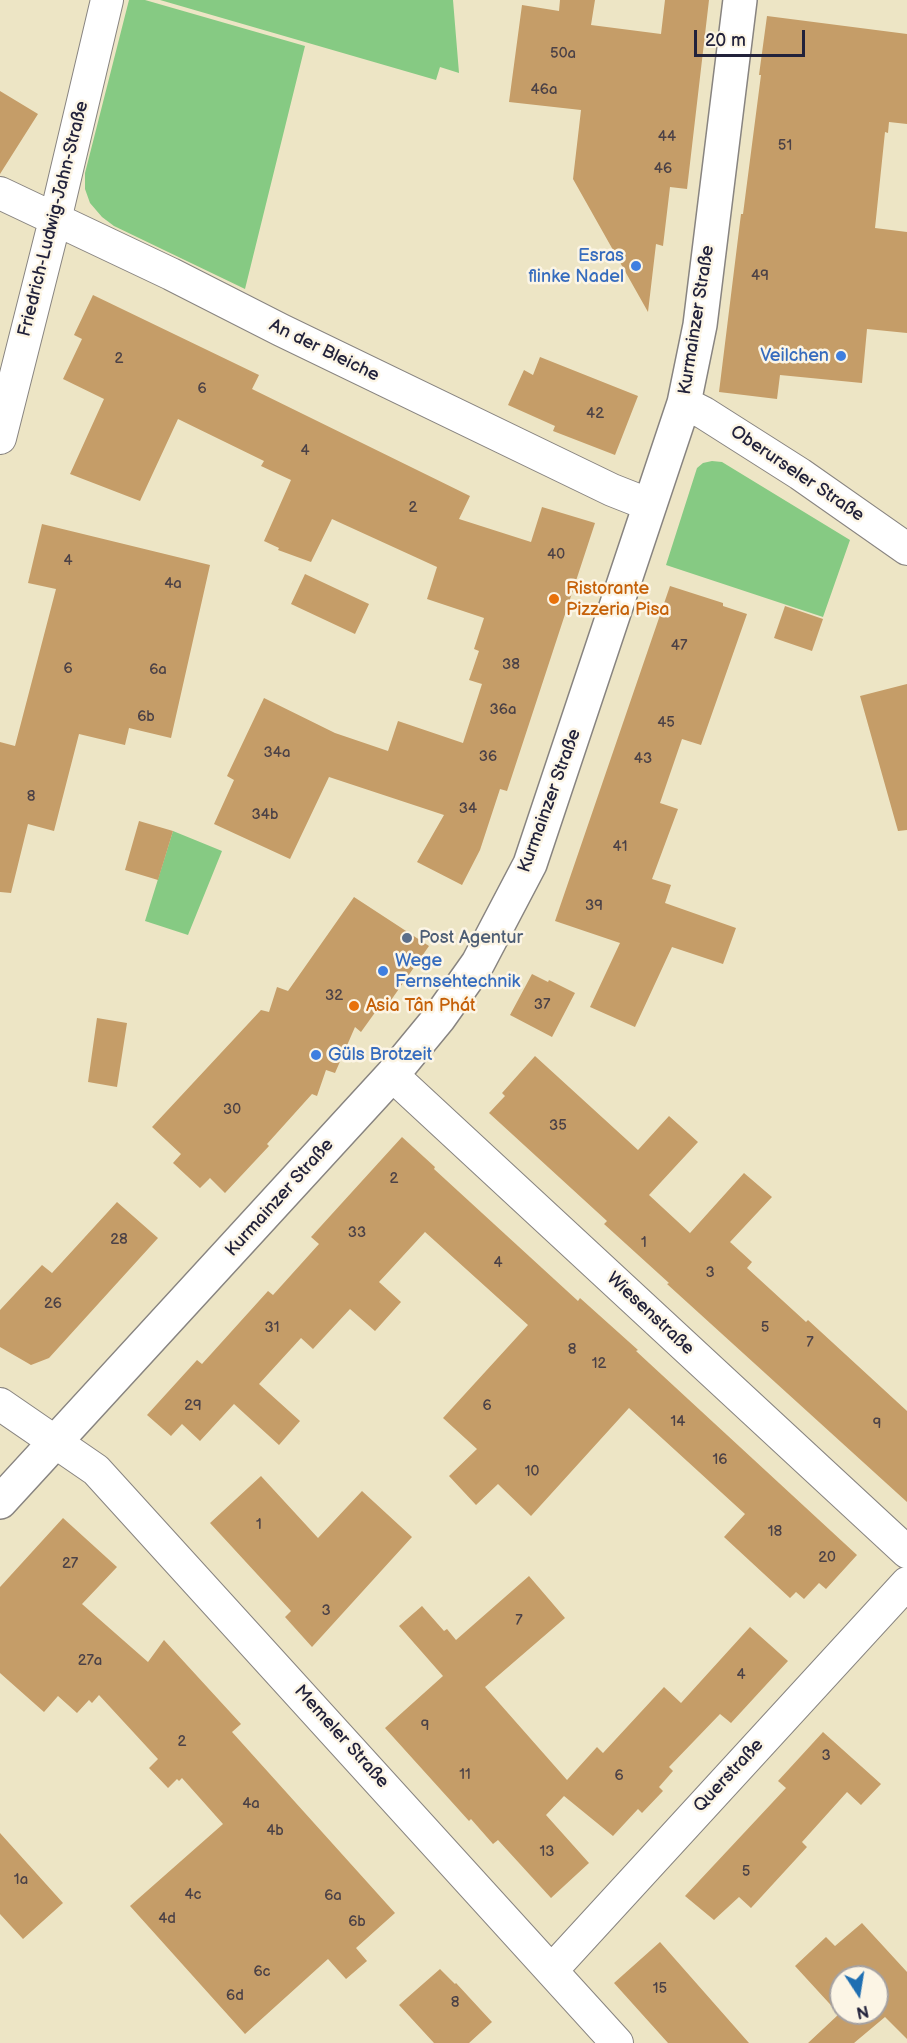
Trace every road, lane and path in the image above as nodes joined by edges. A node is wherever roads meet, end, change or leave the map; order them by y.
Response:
1 (107, 0) edge
2 (740, 0) edge
3 (0, 193) edge
4 (55, 220) junction
5 (684, 403) junction
6 (0, 438) edge
7 (650, 506) junction
8 (907, 549) edge
9 (392, 1075) junction
10 (0, 1404) edge
11 (56, 1441) junction
12 (0, 1502) edge
13 (907, 1552) edge
14 (907, 1583) edge
15 (552, 1970) junction
16 (617, 2043) edge

1 - 4 street, Friedrich-Ludwig-Jahn-Straße
2 - 5 main road, Kurmainzer Straße
3 - 4 street, An der Bleiche
4 - 6 street, Friedrich-Ludwig-Jahn-Straße
4 - 7 street, An der Bleiche
5 - 7 main road, Kurmainzer Straße
5 - 8 street, Oberurseler Straße
7 - 9 main road, Kurmainzer Straße
9 - 11 main road, Kurmainzer Straße
9 - 13 street, Wiesenstraße
10 - 11 street, Memeler Straße
11 - 12 main road, Kurmainzer Straße
11 - 15 street, Memeler Straße
14 - 15 street, Querstraße
15 - 16 street, Memeler Straße

